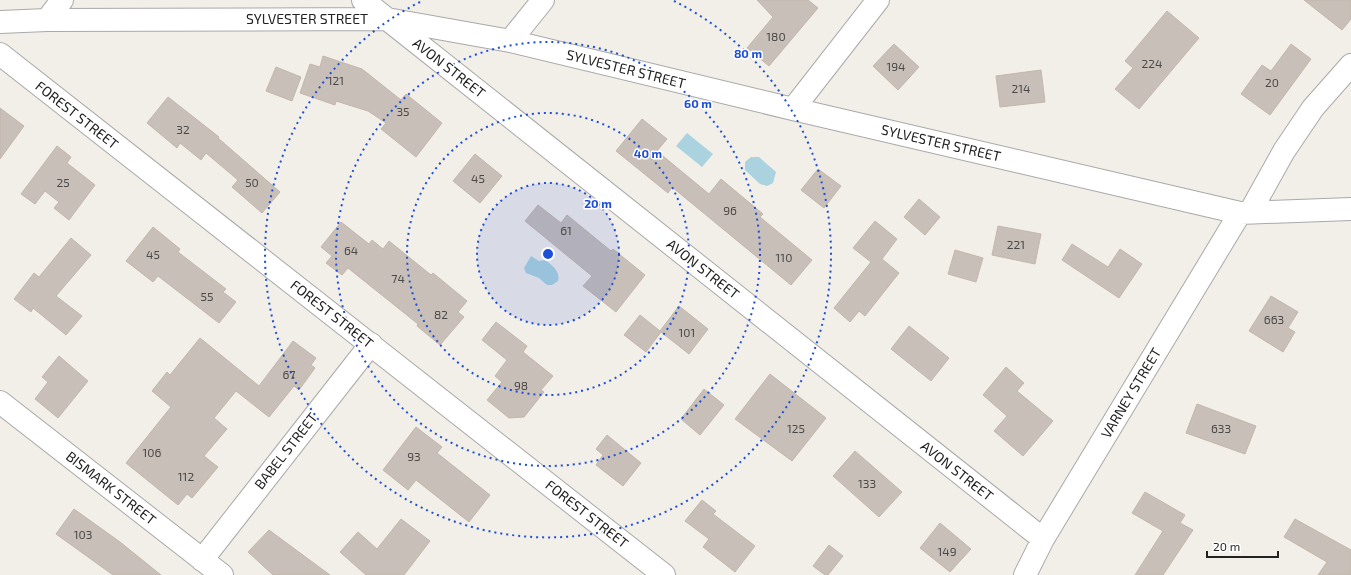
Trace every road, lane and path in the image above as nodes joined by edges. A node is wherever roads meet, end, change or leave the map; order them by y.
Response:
1 (62, 0) edge
2 (363, 0) edge
3 (543, 0) edge
4 (878, 0) edge
5 (387, 18) junction
6 (47, 20) junction
7 (0, 22) edge
8 (510, 41) junction
9 (0, 54) edge
10 (1351, 65) edge
11 (793, 109) junction
12 (1351, 209) edge
13 (1245, 213) junction
14 (370, 344) junction
15 (0, 402) edge
16 (1043, 539) junction
17 (202, 560) junction
18 (222, 575) edge
19 (664, 575) edge
20 (1025, 575) edge

1 - 6 street
2 - 5 street, AVON STREET
3 - 8 street
4 - 11 street
5 - 6 street, SYLVESTER STREET
5 - 8 street, SYLVESTER STREET
5 - 16 street, AVON STREET
6 - 7 street, SYLVESTER STREET
8 - 11 street, SYLVESTER STREET
9 - 14 street, FOREST STREET
10 - 13 street, VARNEY STREET
11 - 13 street, SYLVESTER STREET
12 - 13 street, SYLVESTER STREET
13 - 16 street, VARNEY STREET
14 - 17 street, BABEL STREET
14 - 19 street, FOREST STREET
15 - 17 street, BISMARK STREET
16 - 20 street, VARNEY STREET
17 - 18 street, BISMARK STREET

